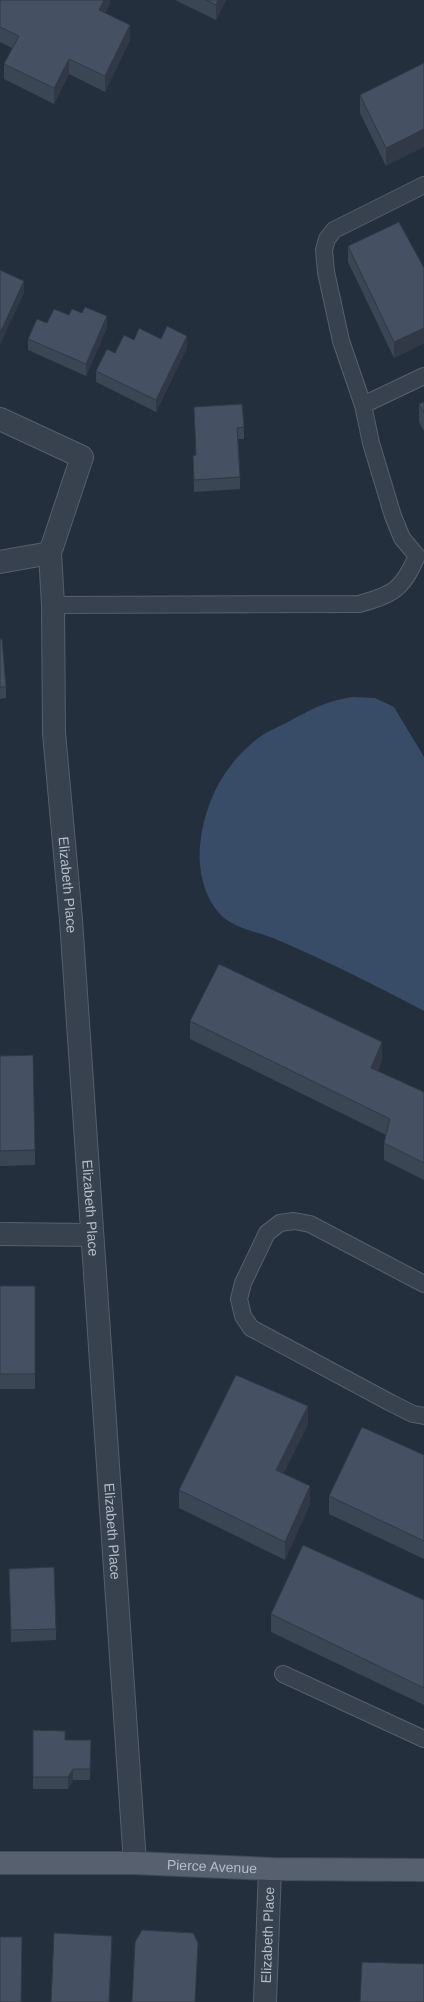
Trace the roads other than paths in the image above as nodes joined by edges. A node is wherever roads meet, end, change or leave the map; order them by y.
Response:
1 (424, 185) edge
2 (424, 376) edge
3 (363, 405) junction
4 (0, 419) edge
5 (50, 552) junction
6 (421, 556) edge
7 (0, 562) edge
8 (53, 605) junction
9 (0, 1234) edge
10 (92, 1235) junction
11 (424, 1284) edge
12 (424, 1416) edge
13 (283, 1674) dead end
14 (424, 1739) edge
15 (0, 1863) edge
16 (135, 1863) junction
17 (270, 1869) junction
18 (424, 1870) edge
19 (265, 2002) edge

1 - 3 lane
2 - 3 lane
3 - 6 lane
4 - 5 street
5 - 7 street
5 - 8 street, Elizabeth Place
6 - 8 lane
8 - 10 street, Elizabeth Place
9 - 10 street
10 - 16 street, Elizabeth Place
11 - 12 lane
13 - 14 lane
15 - 16 main road, Pierce Avenue
16 - 17 main road, Pierce Avenue
17 - 18 main road, Pierce Avenue
17 - 19 street, Elizabeth Place

